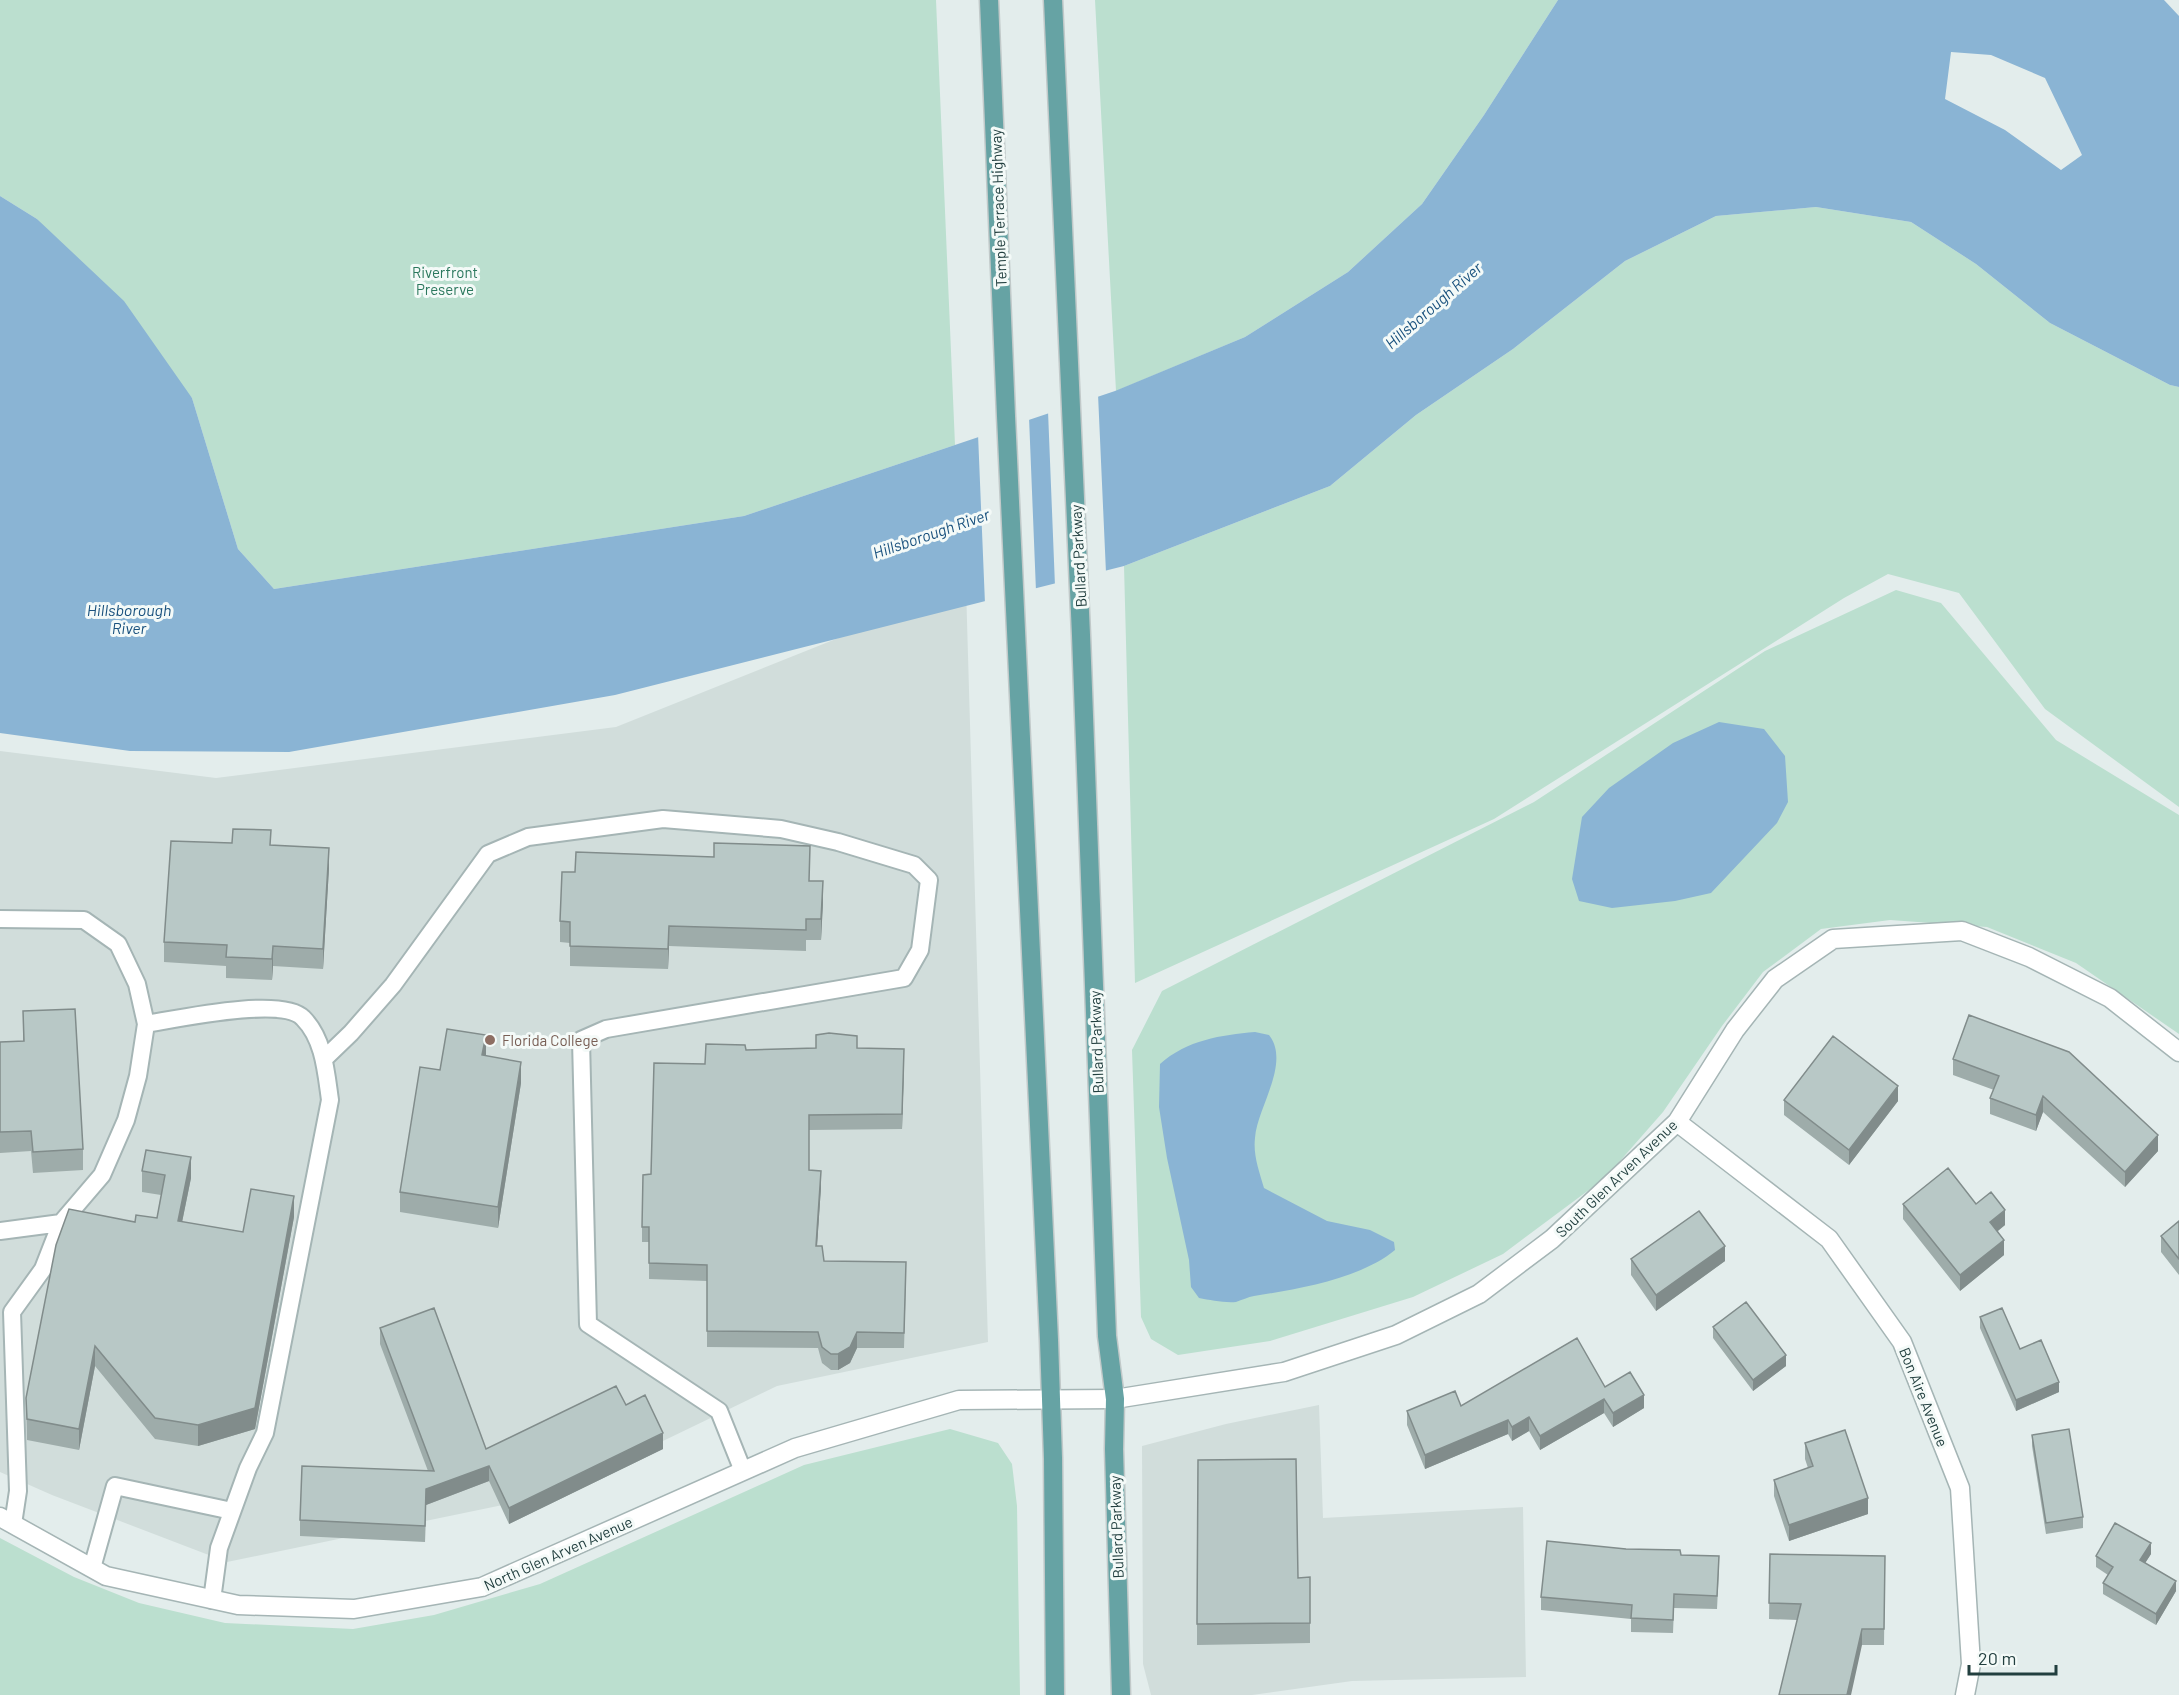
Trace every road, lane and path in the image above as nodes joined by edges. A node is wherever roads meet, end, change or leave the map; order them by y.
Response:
1 (989, 0) edge
2 (1053, 0) edge
3 (0, 919) edge
4 (146, 1024) junction
5 (2179, 1052) edge
6 (324, 1059) junction
7 (1677, 1122) junction
8 (61, 1223) junction
9 (0, 1231) edge
10 (6, 1312) edge
11 (1114, 1399) junction
12 (1050, 1400) junction
13 (743, 1471) junction
14 (232, 1511) junction
15 (6, 1521) edge
16 (92, 1568) junction
17 (212, 1599) junction
18 (1055, 1695) edge
19 (1121, 1695) edge
20 (1965, 1695) edge

1 - 12 main road, Temple Terrace Highway
2 - 11 main road, Bullard Parkway
3 - 4 lane
4 - 6 lane
4 - 8 lane
5 - 7 street, South Glen Arven Avenue
6 - 13 lane
6 - 14 lane
7 - 11 street, South Glen Arven Avenue
7 - 20 street, Bon Aire Avenue
8 - 9 lane
8 - 10 lane
10 - 15 lane
11 - 12 street, North Glen Arven Avenue
11 - 19 main road, Bullard Parkway
12 - 13 street, North Glen Arven Avenue
12 - 18 main road
13 - 17 street, North Glen Arven Avenue
14 - 16 lane
14 - 17 lane
15 - 16 street, North Glen Arven Avenue
16 - 17 street, North Glen Arven Avenue

